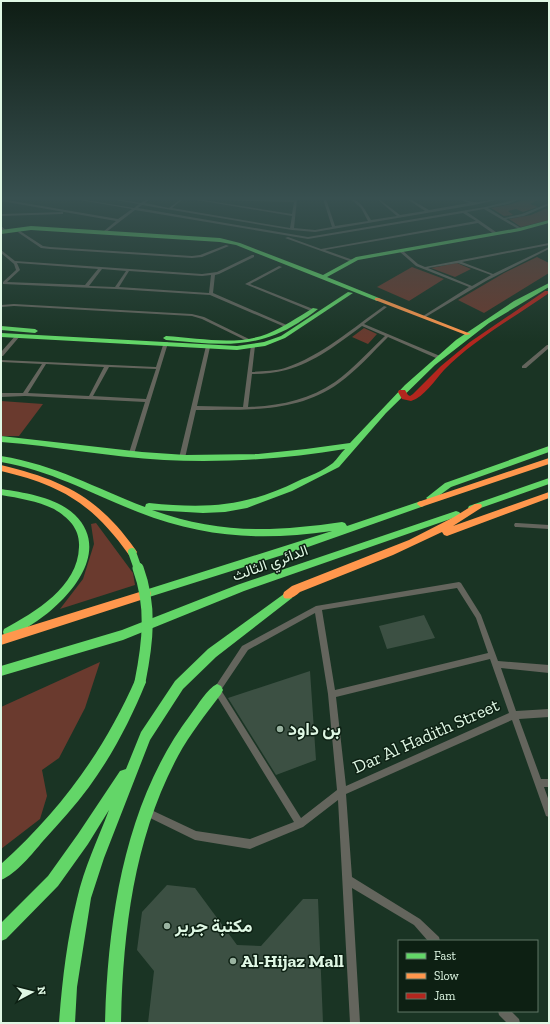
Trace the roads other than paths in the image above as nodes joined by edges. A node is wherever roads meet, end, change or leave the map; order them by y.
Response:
1 (42, 247) edge
2 (225, 247) edge
3 (229, 247) edge
4 (245, 247) edge
5 (311, 247) edge
6 (338, 247) edge
7 (419, 247) edge
8 (432, 247) edge
9 (534, 247) edge
10 (549, 248) edge
11 (320, 250) junction
12 (1, 251) edge
13 (402, 252) junction
14 (253, 256) junction
15 (352, 261) junction
16 (459, 261) junction
17 (14, 262) junction
18 (280, 267) junction
19 (101, 268) junction
20 (424, 268) junction
21 (128, 270) junction
22 (213, 273) junction
23 (493, 275) junction
24 (326, 278) junction
25 (549, 278) edge
26 (3, 283) edge
27 (549, 285) edge
28 (87, 286) junction
29 (472, 287) junction
30 (116, 288) junction
31 (549, 291) edge
32 (347, 292) junction
33 (211, 294) junction
34 (549, 297) edge
35 (1, 306) edge
36 (384, 307) junction
37 (312, 310) junction
38 (424, 317) junction
39 (494, 321) junction
40 (361, 324) junction
41 (287, 326) junction
42 (1, 328) edge
43 (1, 335) edge
44 (18, 336) junction
45 (387, 336) junction
46 (465, 336) junction
47 (166, 343) junction
48 (251, 343) junction
49 (549, 346) edge
50 (208, 347) junction
51 (1, 355) edge
52 (438, 357) junction
53 (1, 361) edge
54 (45, 363) junction
55 (107, 366) junction
56 (524, 367) dead end
57 (158, 368) junction
58 (249, 373) junction
59 (402, 392) junction
60 (24, 394) junction
61 (1, 395) edge
62 (90, 398) junction
63 (148, 401) junction
64 (245, 407) junction
65 (194, 408) junction
66 (1, 439) edge
67 (353, 445) junction
68 (549, 449) edge
69 (132, 453) junction
70 (1, 458) edge
71 (182, 458) junction
72 (549, 460) edge
73 (1, 468) edge
74 (549, 481) edge
75 (1, 492) edge
76 (549, 495) edge
77 (116, 498) junction
78 (419, 505) junction
79 (478, 506) junction
80 (374, 520) junction
81 (518, 525) dead end
82 (549, 527) edge
83 (399, 548) junction
84 (318, 608) junction
85 (1, 635) edge
86 (1, 640) edge
87 (492, 655) junction
88 (495, 664) junction
89 (549, 669) edge
90 (1, 671) edge
91 (216, 690) junction
92 (332, 694) junction
93 (549, 714) edge
94 (513, 715) junction
95 (138, 754) junction
96 (538, 782) junction
97 (549, 784) edge
98 (342, 792) junction
99 (147, 812) junction
100 (549, 813) edge
101 (300, 824) junction
102 (1, 873) edge
103 (347, 880) junction
104 (1, 934) edge
105 (434, 940) edge
106 (504, 1012) edge
107 (67, 1023) edge
108 (113, 1023) edge
109 (355, 1023) edge
110 (515, 1023) edge

1 - 2 street
3 - 14 main road
4 - 24 main road
5 - 11 street
6 - 11 street
7 - 15 main road
8 - 13 main road
9 - 16 street
10 - 23 street
11 - 15 street
12 - 17 street
13 - 20 street
13 - 24 main road
14 - 18 main road
14 - 22 street
15 - 24 main road
16 - 20 street
16 - 23 street
17 - 19 street
17 - 26 street
18 - 32 main road
18 - 37 street
19 - 21 street
19 - 28 street
20 - 29 street
21 - 22 street
21 - 30 street
22 - 33 street
23 - 29 street
24 - 38 main road
25 - 39 main road
26 - 28 street
27 - 39 main road
28 - 30 street
29 - 38 street
30 - 33 street
31 - 39 main road
32 - 36 main road
32 - 37 main road
32 - 48 main road
33 - 41 street
34 - 39 main road
35 - 48 street
36 - 40 street
36 - 46 main road
37 - 41 main road
38 - 46 main road
39 - 46 main road
39 - 59 main road
40 - 45 street
40 - 58 street
41 - 48 main road
42 - 48 main road
43 - 44 main road
44 - 47 main road
44 - 51 street
45 - 52 street
45 - 64 street
46 - 52 main road
47 - 50 main road
47 - 57 street
48 - 50 main road
48 - 58 street
49 - 56 street
50 - 65 street
52 - 59 main road
53 - 54 street
54 - 55 street
54 - 60 street
55 - 57 street
55 - 62 street
57 - 63 street
58 - 64 street
59 - 67 main road
60 - 61 street
60 - 62 street
62 - 63 street
63 - 69 street
64 - 65 street
65 - 71 street
66 - 69 main road
67 - 71 main road
67 - 77 main road
68 - 78 main road
69 - 71 main road
70 - 77 main road
72 - 78 main road, الدائري الثالث
73 - 102 main road, bridge
74 - 79 main road, الدائري الثالث
75 - 85 main road
76 - 83 main road
77 - 80 main road
78 - 80 main road, الدائري الثالث
79 - 83 main road
79 - 90 main road, الدائري الثالث
80 - 86 main road, الدائري الثالث
81 - 82 street
83 - 95 main road
84 - 87 street
84 - 91 street
84 - 92 street
87 - 88 street
87 - 92 street
88 - 89 street
88 - 94 street
91 - 99 main road
91 - 101 street
92 - 98 street
93 - 94 street, Dar Al Hadith Street
94 - 96 street
94 - 98 street, Dar Al Hadith Street
95 - 104 main road
95 - 107 main road
96 - 97 street
96 - 100 street
98 - 101 street, Dar Al Hadith Street
98 - 103 street
99 - 101 street, Dar Al Hadith Street
99 - 108 main road
103 - 105 street
103 - 109 street
106 - 110 street

